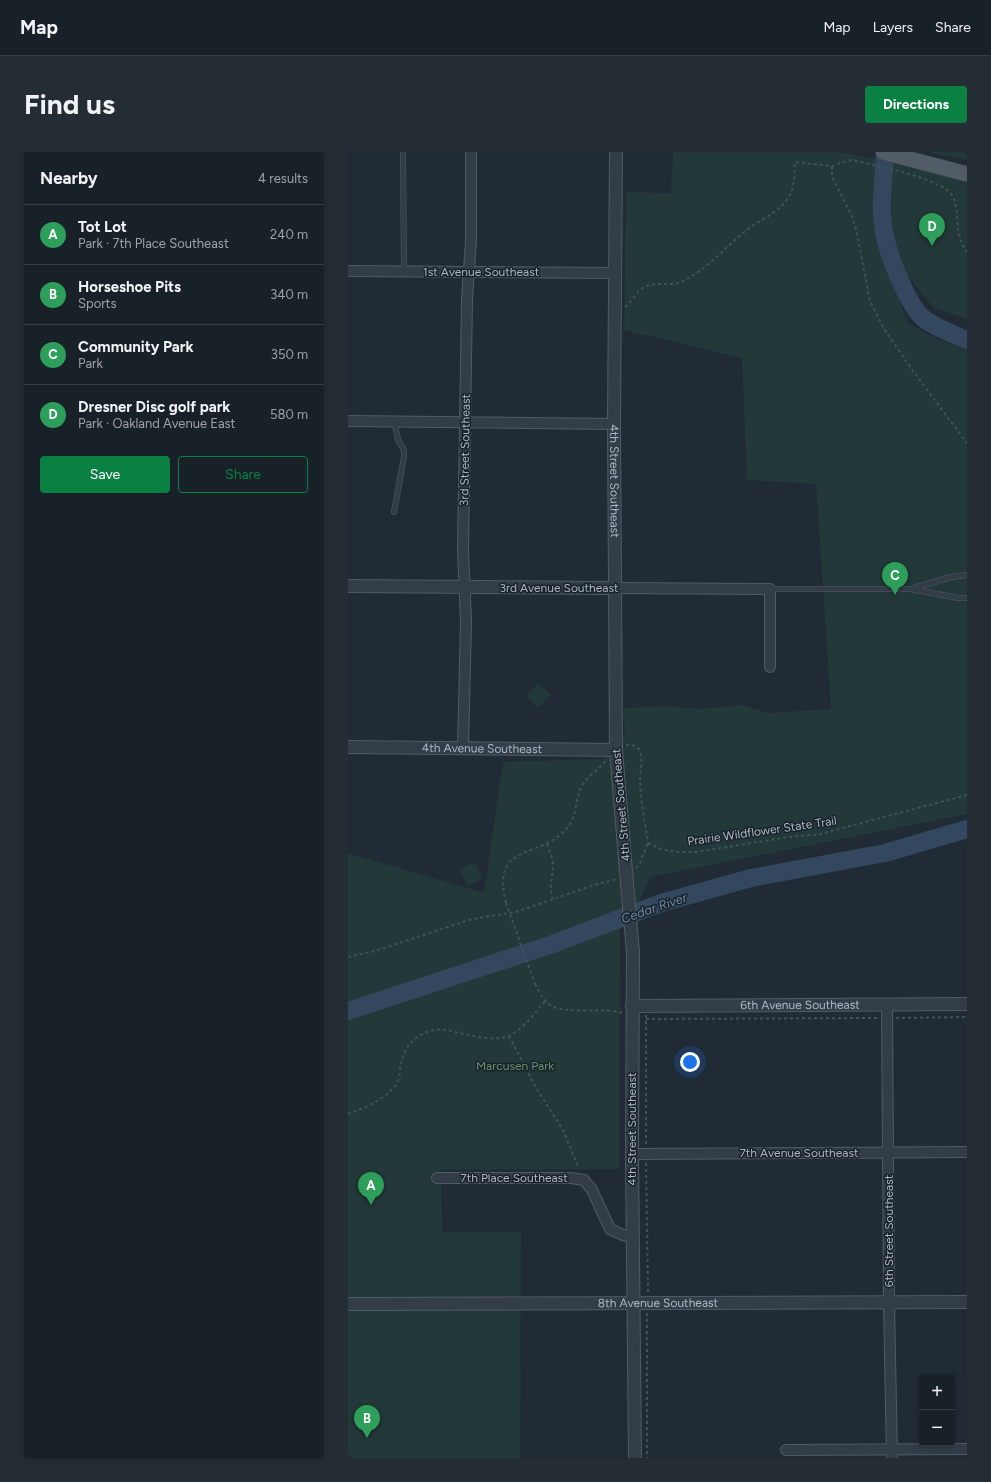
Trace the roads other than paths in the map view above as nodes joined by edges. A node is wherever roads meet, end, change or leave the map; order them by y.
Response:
1 (403, 152) edge
2 (471, 152) edge
3 (616, 152) edge
4 (883, 152) edge
5 (967, 174) edge
6 (348, 271) edge
7 (404, 271) junction
8 (469, 271) junction
9 (615, 273) junction
10 (348, 421) edge
11 (394, 421) junction
12 (466, 422) junction
13 (614, 424) junction
14 (394, 512) dead end
15 (967, 575) edge
16 (348, 586) edge
17 (465, 587) junction
18 (614, 588) junction
19 (770, 589) junction
20 (911, 589) junction
21 (967, 598) edge
22 (770, 667) dead end
23 (348, 748) edge
24 (463, 749) junction
25 (616, 750) junction
26 (887, 1004) junction
27 (967, 1004) edge
28 (632, 1010) junction
29 (889, 1152) junction
30 (967, 1152) edge
31 (632, 1154) junction
32 (437, 1178) dead end
33 (633, 1237) junction
34 (967, 1302) edge
35 (889, 1303) junction
36 (348, 1304) edge
37 (633, 1304) junction
38 (967, 1449) edge
39 (786, 1450) dead end
40 (892, 1454) edge
41 (634, 1458) edge

1 - 7 lane
2 - 8 street, 3rd Street Southeast
3 - 9 street, 4th Street Southeast
4 - 5 main road
6 - 7 street, 1st Avenue Southeast
7 - 8 street, 1st Avenue Southeast
8 - 9 street, 1st Avenue Southeast
8 - 12 street, 3rd Street Southeast
9 - 13 street, 4th Street Southeast
10 - 11 street
11 - 12 street
11 - 14 lane
12 - 13 street
12 - 17 street, 3rd Street Southeast
13 - 18 street, 4th Street Southeast
15 - 20 lane
16 - 17 street, 3rd Avenue Southeast
17 - 18 street, 3rd Avenue Southeast
17 - 24 street, 3rd Street Southeast
18 - 19 street, 3rd Avenue Southeast
18 - 25 street, 4th Street Southeast
19 - 20 lane
19 - 22 street
20 - 21 lane
23 - 24 street, 4th Avenue Southeast
24 - 25 street, 4th Avenue Southeast
25 - 28 street, 4th Street Southeast, bridge
26 - 27 street, 6th Avenue Southeast
26 - 28 street, 6th Avenue Southeast
26 - 29 street, 6th Street Southeast
28 - 31 street, 4th Street Southeast
29 - 30 street, 7th Avenue Southeast
29 - 31 street, 7th Avenue Southeast
29 - 35 street, 6th Street Southeast
31 - 33 street, 4th Street Southeast
32 - 33 street, 7th Place Southeast
33 - 37 street, 4th Street Southeast
34 - 35 street, 8th Avenue Southeast
35 - 37 street, 8th Avenue Southeast
35 - 40 street, 6th Street Southeast
36 - 37 street, 8th Avenue Southeast
37 - 41 street, 4th Street Southeast
38 - 40 street
39 - 40 street

